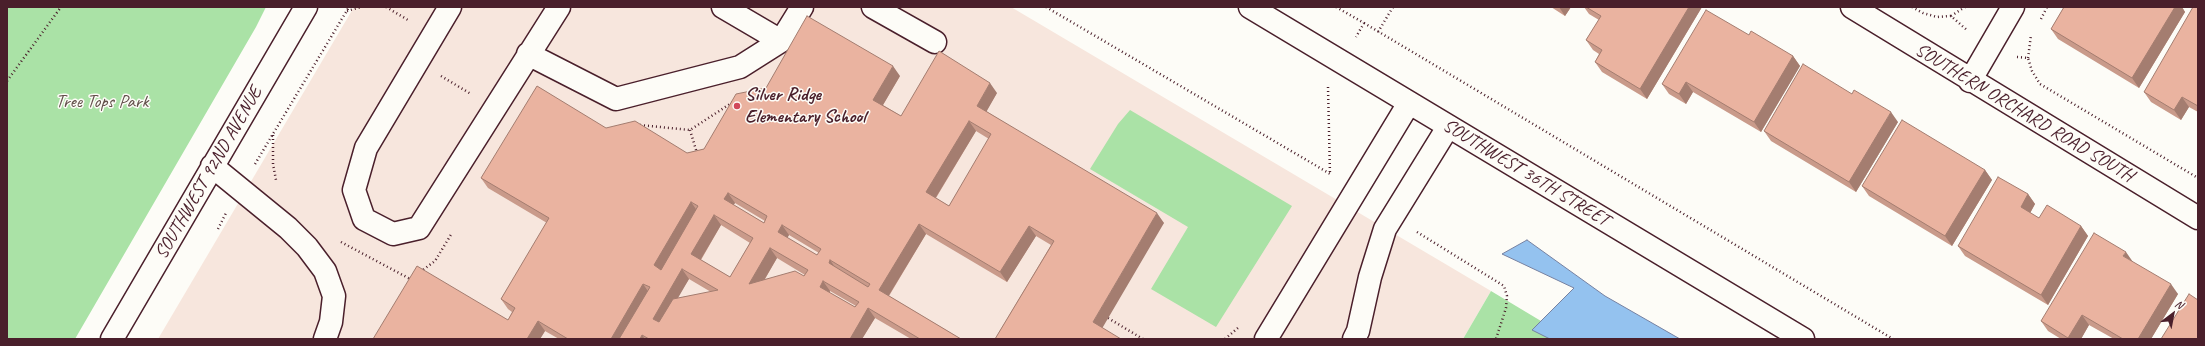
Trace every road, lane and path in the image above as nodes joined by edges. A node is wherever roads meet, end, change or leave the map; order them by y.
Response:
1 (60, 7) edge
2 (306, 7) edge
3 (349, 7) edge
4 (361, 7) edge
5 (450, 7) edge
6 (559, 7) edge
7 (722, 7) edge
8 (802, 7) edge
9 (873, 7) edge
10 (1046, 7) edge
11 (1250, 7) edge
12 (1393, 7) edge
13 (1852, 7) edge
14 (1912, 7) edge
15 (1965, 7) edge
16 (2013, 7) edge
17 (2047, 7) edge
18 (347, 11) junction
19 (1951, 16) junction
20 (1364, 23) dead end
21 (2038, 24) dead end
22 (2034, 31) dead end
23 (1378, 32) junction
24 (781, 41) junction
25 (936, 42) dead end
26 (1991, 45) junction
27 (528, 54) junction
28 (2028, 58) junction
29 (7, 81) edge
30 (1970, 81) junction
31 (1409, 103) junction
32 (1448, 127) junction
33 (690, 130) dead end
34 (698, 155) edge
35 (212, 166) junction
36 (2198, 178) edge
37 (240, 189) junction
38 (1355, 189) junction
39 (1393, 212) junction
40 (2198, 218) edge
41 (218, 229) dead end
42 (344, 244) dead end
43 (411, 286) edge
44 (1108, 318) dead end
45 (1358, 336) edge
46 (112, 339) edge
47 (325, 339) edge
48 (1143, 339) edge
49 (1266, 339) edge
50 (1496, 339) edge
51 (1803, 339) edge
52 (1893, 339) edge

1 - 29 path
2 - 35 street, SOUTHWEST 92ND AVENUE
3 - 18 path
4 - 18 path
5 - 27 street
6 - 27 street
7 - 24 street
8 - 24 street
9 - 25 street
10 - 38 path
11 - 31 street, SOUTHWEST 36TH STREET
12 - 23 path
13 - 30 street, SOUTHERN ORCHARD ROAD SOUTH
14 - 19 path
15 - 19 path
16 - 26 street
17 - 21 path
18 - 37 path
19 - 26 path
20 - 23 path
22 - 28 path
23 - 52 path
24 - 27 street
26 - 28 path
26 - 30 street
28 - 36 path
30 - 40 street, SOUTHERN ORCHARD ROAD SOUTH
31 - 32 street, SOUTHWEST 36TH STREET
31 - 38 street
32 - 39 street
32 - 51 street, SOUTHWEST 36TH STREET
33 - 34 path
35 - 37 street
35 - 46 street, SOUTHWEST 92ND AVENUE
37 - 41 path
37 - 47 street
38 - 49 street
39 - 45 street
39 - 50 path
42 - 43 path
44 - 48 path

